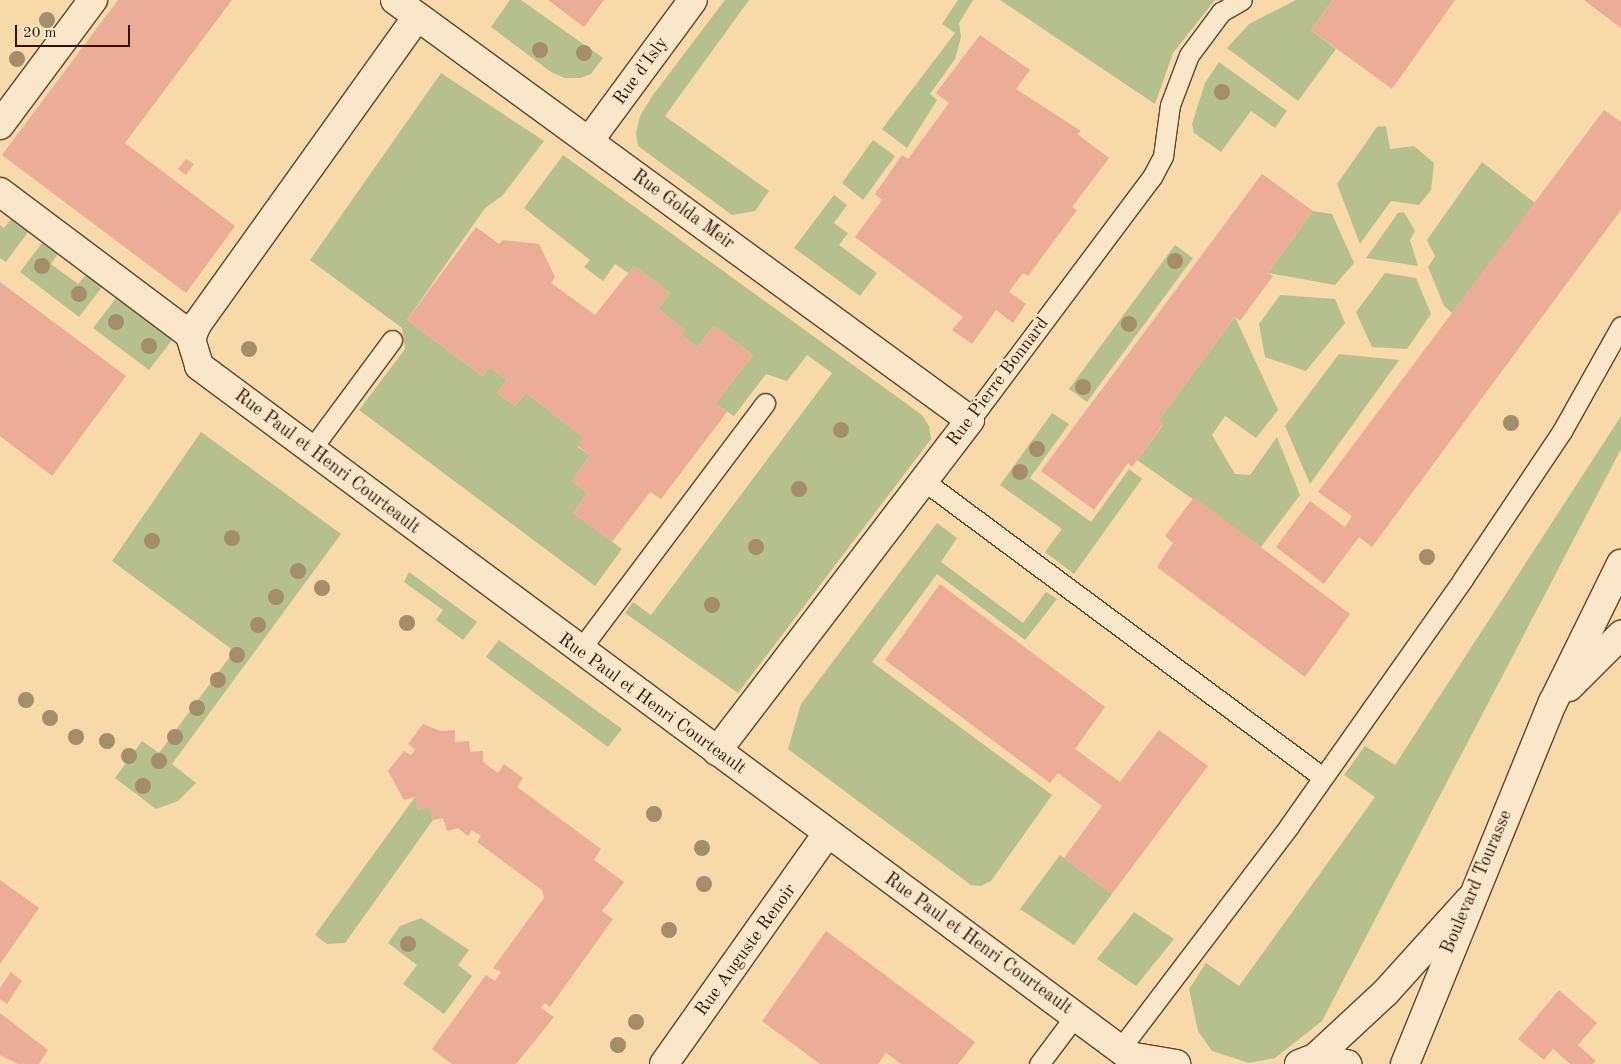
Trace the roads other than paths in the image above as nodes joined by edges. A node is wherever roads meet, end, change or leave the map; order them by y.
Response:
1 (93, 0) edge
2 (395, 0) edge
3 (693, 0) edge
4 (1242, 0) edge
5 (417, 17) junction
6 (0, 125) edge
7 (588, 142) junction
8 (0, 192) edge
9 (1621, 326) edge
10 (192, 338) junction
11 (392, 340) dead end
12 (765, 403) dead end
13 (970, 420) junction
14 (310, 451) junction
15 (924, 482) junction
16 (1621, 564) edge
17 (1621, 635) edge
18 (579, 651) junction
19 (1553, 702) junction
20 (717, 751) junction
21 (1323, 777) junction
22 (827, 834) junction
23 (1469, 900) junction
24 (1075, 1016) junction
25 (1128, 1056) edge
26 (1307, 1061) edge
27 (664, 1064) edge
28 (1039, 1064) edge
29 (1176, 1064) edge
30 (1347, 1064) edge
31 (1405, 1064) edge

1 - 6 street
2 - 5 street, Rue Golda Meir
3 - 7 street, Rue d'Isly
4 - 13 lane, Rue Pierre Bonnard
5 - 7 street, Rue Golda Meir
5 - 10 street
7 - 13 street, Rue Golda Meir
8 - 10 street
9 - 21 lane
10 - 14 street, Rue Paul et Henri Courteault
11 - 14 lane
12 - 18 lane
13 - 15 street, Rue Pierre Bonnard
14 - 18 street, Rue Paul et Henri Courteault
15 - 20 street, Rue Pierre Bonnard
15 - 21 lane
16 - 19 street, Boulevard Tourasse
17 - 19 street, Boulevard Tourasse
18 - 20 street, Rue Paul et Henri Courteault
19 - 23 street, Boulevard Tourasse
20 - 22 street, Rue Paul et Henri Courteault
21 - 25 lane
22 - 24 street, Rue Paul et Henri Courteault
22 - 27 street, Rue Auguste Renoir
23 - 26 street
23 - 31 street, Boulevard Tourasse
24 - 25 street, Rue Paul et Henri Courteault
24 - 28 lane
25 - 29 street, Rue Paul et Henri Courteault
26 - 30 street

